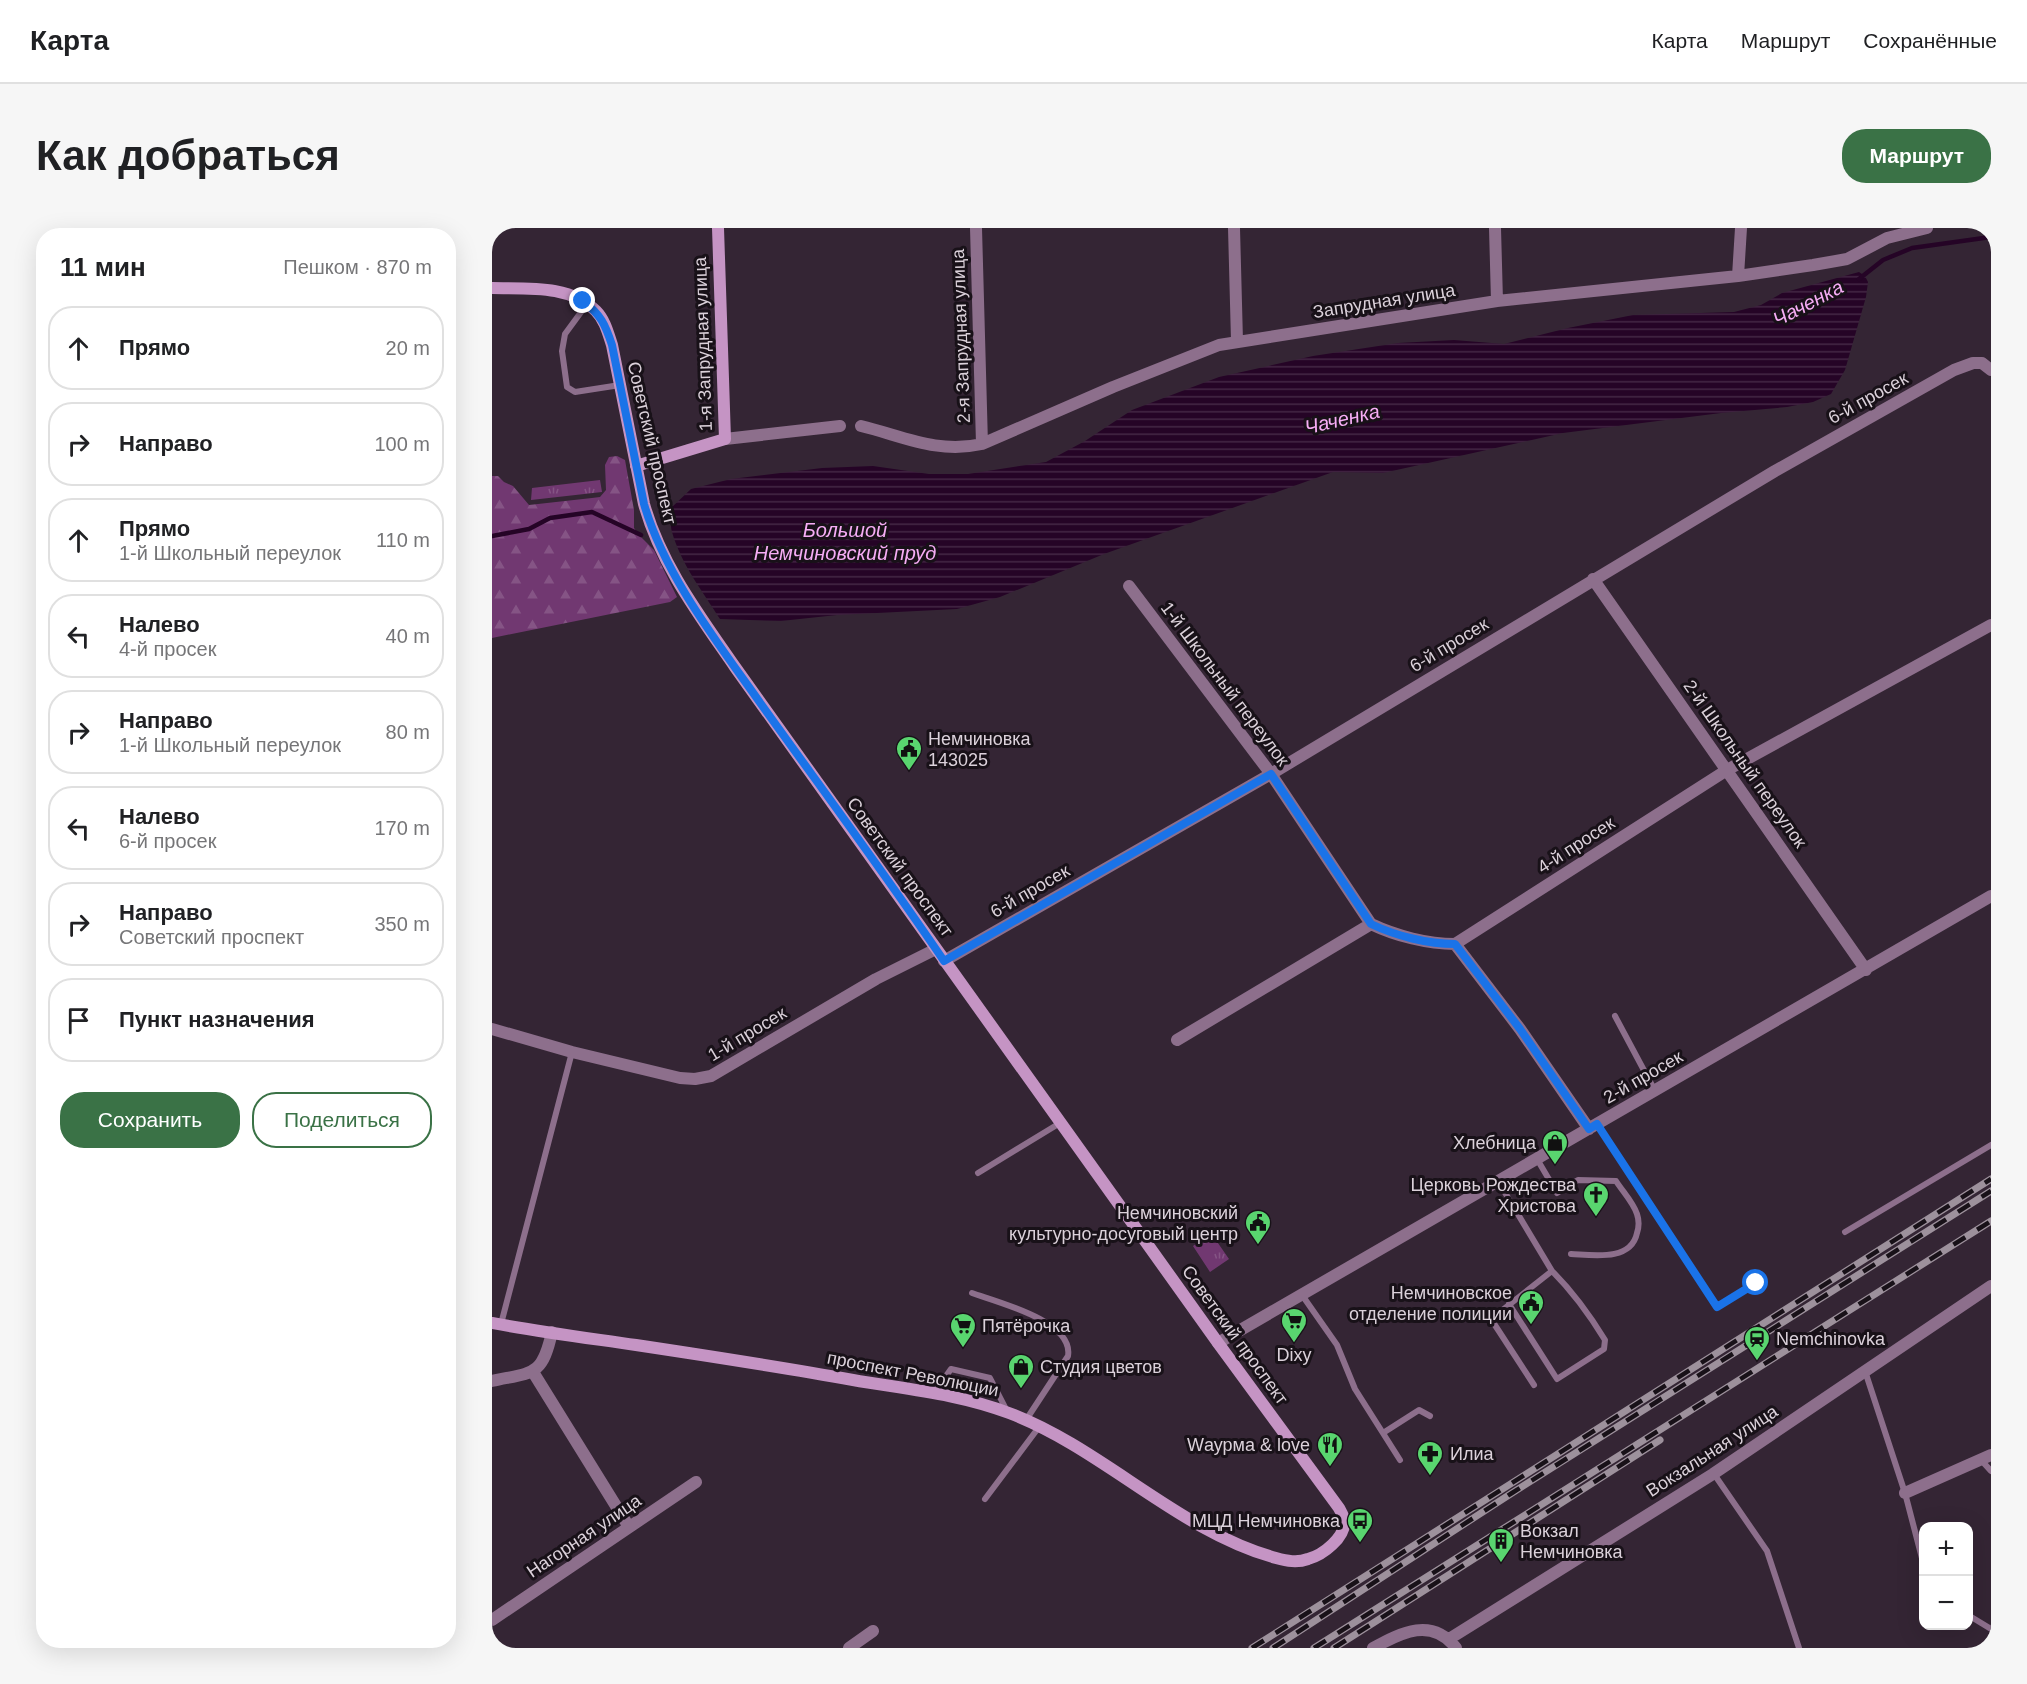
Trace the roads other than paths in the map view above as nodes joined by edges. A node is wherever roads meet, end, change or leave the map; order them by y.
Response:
1 (718, 228) edge
2 (976, 228) edge
3 (1234, 228) edge
4 (1495, 228) edge
5 (1741, 228) edge
6 (1927, 228) edge
7 (1738, 276) junction
8 (492, 288) edge
9 (1497, 301) junction
10 (587, 304) junction
11 (1237, 341) junction
12 (1991, 369) edge
13 (620, 385) junction
14 (840, 426) dead end
15 (861, 426) dead end
16 (725, 439) junction
17 (982, 444) junction
18 (636, 466) junction
19 (1593, 579) junction
20 (1129, 586) dead end
21 (1991, 625) edge
22 (1728, 770) junction
23 (1271, 774) junction
24 (1991, 896) edge
25 (1371, 924) junction
26 (1455, 944) junction
27 (936, 949) junction
28 (944, 961) junction
29 (1866, 969) junction
30 (1615, 1016) dead end
31 (492, 1029) edge
32 (1177, 1040) dead end
33 (572, 1052) junction
34 (1655, 1091) junction
35 (1060, 1123) junction
36 (1593, 1127) junction
37 (1991, 1145) edge
38 (1538, 1159) junction
39 (978, 1173) dead end
40 (1498, 1181) junction
41 (1845, 1232) dead end
42 (1571, 1254) dead end
43 (1552, 1271) junction
44 (1756, 1283) dead end
45 (1991, 1286) edge
46 (972, 1293) dead end
47 (1302, 1295) junction
48 (1509, 1304) junction
49 (496, 1324) edge
50 (552, 1332) junction
51 (1218, 1343) junction
52 (1865, 1370) junction
53 (533, 1372) junction
54 (492, 1381) edge
55 (1534, 1385) dead end
56 (934, 1394) junction
57 (1007, 1412) junction
58 (1430, 1416) dead end
59 (1026, 1420) junction
60 (1040, 1426) junction
61 (1383, 1433) junction
62 (1986, 1457) edge
63 (1400, 1460) dead end
64 (1991, 1470) edge
65 (1713, 1474) junction
66 (696, 1482) dead end
67 (1905, 1493) junction
68 (985, 1499) dead end
69 (1345, 1522) joint
70 (629, 1527) junction
71 (1919, 1550) edge
72 (1973, 1619) edge
73 (492, 1620) edge
74 (1991, 1629) edge
75 (873, 1631) dead end
76 (1453, 1644) edge
77 (849, 1648) edge
78 (1373, 1648) edge
79 (1799, 1648) edge

1 - 16 street, 1-я Запрудная улица
2 - 17 street, 2-я Запрудная улица
3 - 11 street
4 - 9 street
5 - 7 street
6 - 7 street, Запрудная улица
7 - 9 street, Запрудная улица
8 - 10 street, Советский проспект
9 - 11 street, Запрудная улица
10 - 13 street, Советский проспект
10 - 13 lane
11 - 17 street, Запрудная улица
12 - 19 street, 6-й просек
13 - 18 street, Советский проспект
14 - 16 street
15 - 17 street, Запрудная улица
16 - 18 street, 1-я Запрудная улица
18 - 27 street, Советский проспект
19 - 22 street, 2-й Школьный переулок
19 - 23 street, 6-й просек
20 - 23 street, 1-й Школьный переулок
21 - 22 street, 4-й просек
22 - 26 street, 4-й просек
22 - 29 street, 2-й Школьный переулок
23 - 25 street, 1-й Школьный переулок
23 - 28 street, 6-й просек
24 - 29 street, 2-й просек
25 - 26 street
25 - 32 street
26 - 36 street
27 - 28 street, Советский проспект
27 - 33 street, 1-й просек
28 - 35 street, Советский проспект
29 - 34 street, 2-й просек
30 - 34 lane
31 - 33 street, 1-й просек
33 - 49 lane
34 - 36 street, 2-й просек
35 - 39 lane
35 - 51 street, Советский проспект
36 - 38 street, 2-й просек
36 - 44 lane
37 - 41 lane
38 - 40 street, 2-й просек
38 - 42 lane
40 - 43 lane
40 - 47 street, 2-й просек
43 - 48 lane
43 - 48 lane
45 - 52 street, Вокзальная улица
46 - 59 lane
47 - 51 street, 2-й просек
47 - 61 lane
48 - 55 lane
49 - 50 street, проспект Революции
50 - 53 street
50 - 56 street, проспект Революции
51 - 69 street, Советский проспект
52 - 65 street, Вокзальная улица
52 - 67 lane
53 - 54 street
53 - 70 street
56 - 57 street, проспект Революции
56 - 57 lane
57 - 59 street, проспект Революции
58 - 61 lane
59 - 60 street, проспект Революции
60 - 68 lane
60 - 69 street, проспект Революции
61 - 63 lane
62 - 64 lane
62 - 67 street
65 - 76 street, Вокзальная улица
65 - 79 lane
66 - 70 street, Нагорная улица
67 - 71 lane
70 - 73 street, Нагорная улица
72 - 74 lane
75 - 77 street
76 - 78 street

